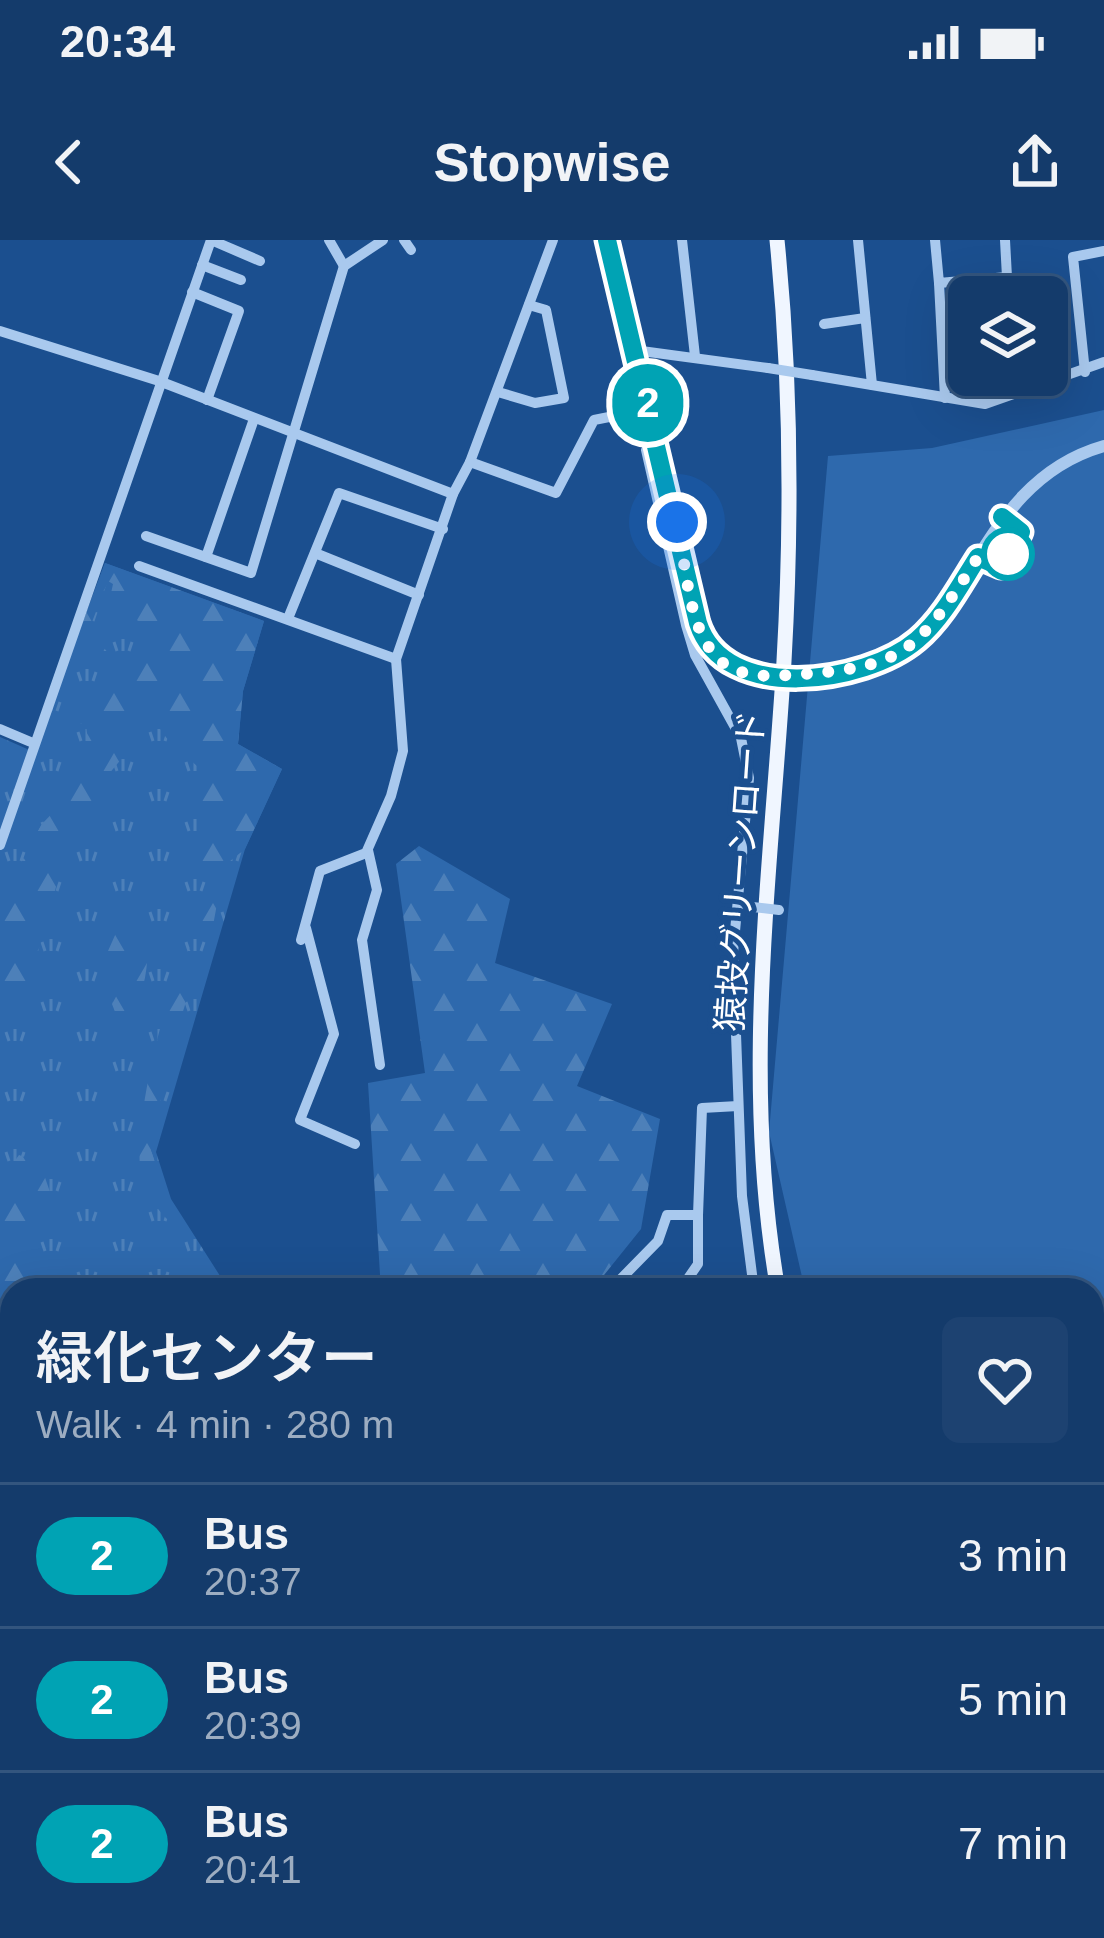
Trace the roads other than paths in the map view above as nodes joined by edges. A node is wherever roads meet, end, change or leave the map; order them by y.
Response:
1 (211, 240) edge
2 (329, 240) edge
3 (383, 240) edge
4 (553, 240) edge
5 (607, 240) edge
6 (682, 240) edge
7 (777, 240) edge
8 (858, 240) edge
9 (934, 240) edge
10 (1005, 240) edge
11 (1104, 251) edge
12 (260, 261) dead end
13 (202, 265) junction
14 (344, 266) junction
15 (241, 280) dead end
16 (939, 283) junction
17 (192, 292) junction
18 (529, 305) junction
19 (866, 318) junction
20 (824, 324) dead end
21 (0, 331) edge
22 (634, 350) junction
23 (695, 356) junction
24 (1104, 362) edge
25 (1085, 372) junction
26 (159, 381) junction
27 (872, 385) junction
28 (498, 392) junction
29 (945, 398) junction
30 (208, 400) junction
31 (649, 409) junction
32 (254, 419) junction
33 (297, 437) junction
34 (657, 441) junction
35 (1104, 446) edge
36 (470, 463) junction
37 (453, 494) junction
38 (443, 530) junction
39 (146, 536) dead end
40 (315, 553) junction
41 (206, 557) junction
42 (139, 566) dead end
43 (419, 595) junction
44 (289, 616) junction
45 (396, 659) junction
46 (0, 729) edge
47 (34, 742) junction
48 (0, 845) edge
49 (368, 850) junction
50 (740, 881) junction
51 (779, 910) dead end
52 (305, 925) junction
53 (301, 940) dead end
54 (380, 1065) dead end
55 (738, 1106) junction
56 (356, 1144) dead end
57 (698, 1215) junction
58 (622, 1278) edge
59 (688, 1278) edge
60 (753, 1278) edge
61 (776, 1278) edge

1 - 12 street
1 - 13 street
2 - 14 street
3 - 14 street
4 - 18 street
5 - 22 street
6 - 23 street
7 - 61 main road, 猿投グリーンロード
8 - 19 street
9 - 16 street
10 - 16 street
11 - 25 street
13 - 15 street
13 - 17 street
14 - 33 street
16 - 29 street
17 - 26 street
17 - 30 street
18 - 28 street
18 - 28 street
19 - 20 street
19 - 27 street
21 - 26 street
22 - 23 street
22 - 31 street
23 - 27 street, bridge
24 - 25 street
25 - 29 street
26 - 30 street
26 - 47 street
27 - 29 street
28 - 36 street
30 - 32 street
31 - 34 street
31 - 36 street
32 - 33 street
32 - 41 street
33 - 37 street
33 - 41 street
34 - 35 street, bridge
34 - 50 street
36 - 37 street
37 - 38 street
38 - 40 street
38 - 43 street
39 - 41 street
40 - 43 street
40 - 44 street
42 - 44 street
43 - 45 street
44 - 45 street
45 - 49 street
46 - 47 street
47 - 48 street
49 - 52 street
49 - 54 street
50 - 51 street, bridge
50 - 55 street
52 - 53 street
52 - 56 street
55 - 57 street
55 - 60 street
57 - 58 street
57 - 59 street

